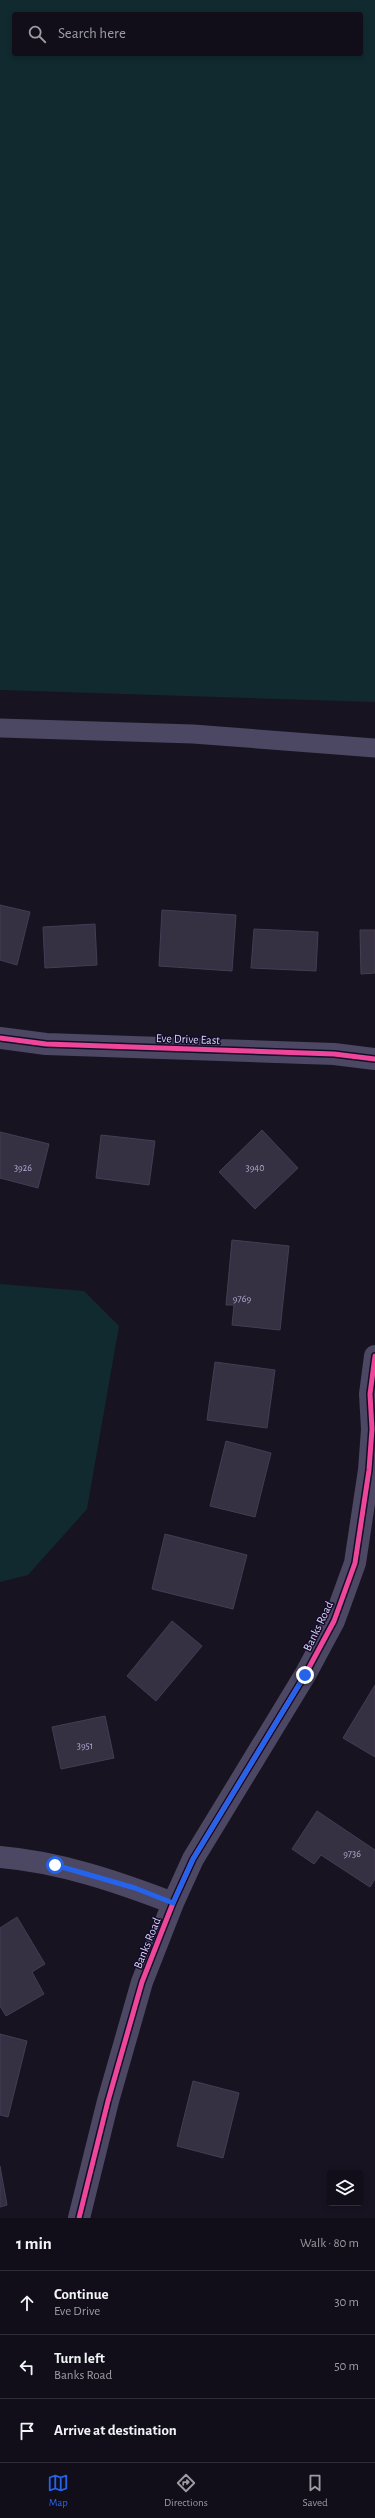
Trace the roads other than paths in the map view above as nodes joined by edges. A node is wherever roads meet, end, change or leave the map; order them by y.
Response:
1 (0, 728) edge
2 (375, 748) edge
3 (0, 1038) edge
4 (375, 1059) edge
5 (375, 1356) edge
6 (0, 1857) edge
7 (173, 1903) junction
8 (79, 2218) edge

1 - 2 lane
3 - 4 street, Eve Drive East
5 - 7 street, Banks Road
6 - 7 street
7 - 8 street, Banks Road

